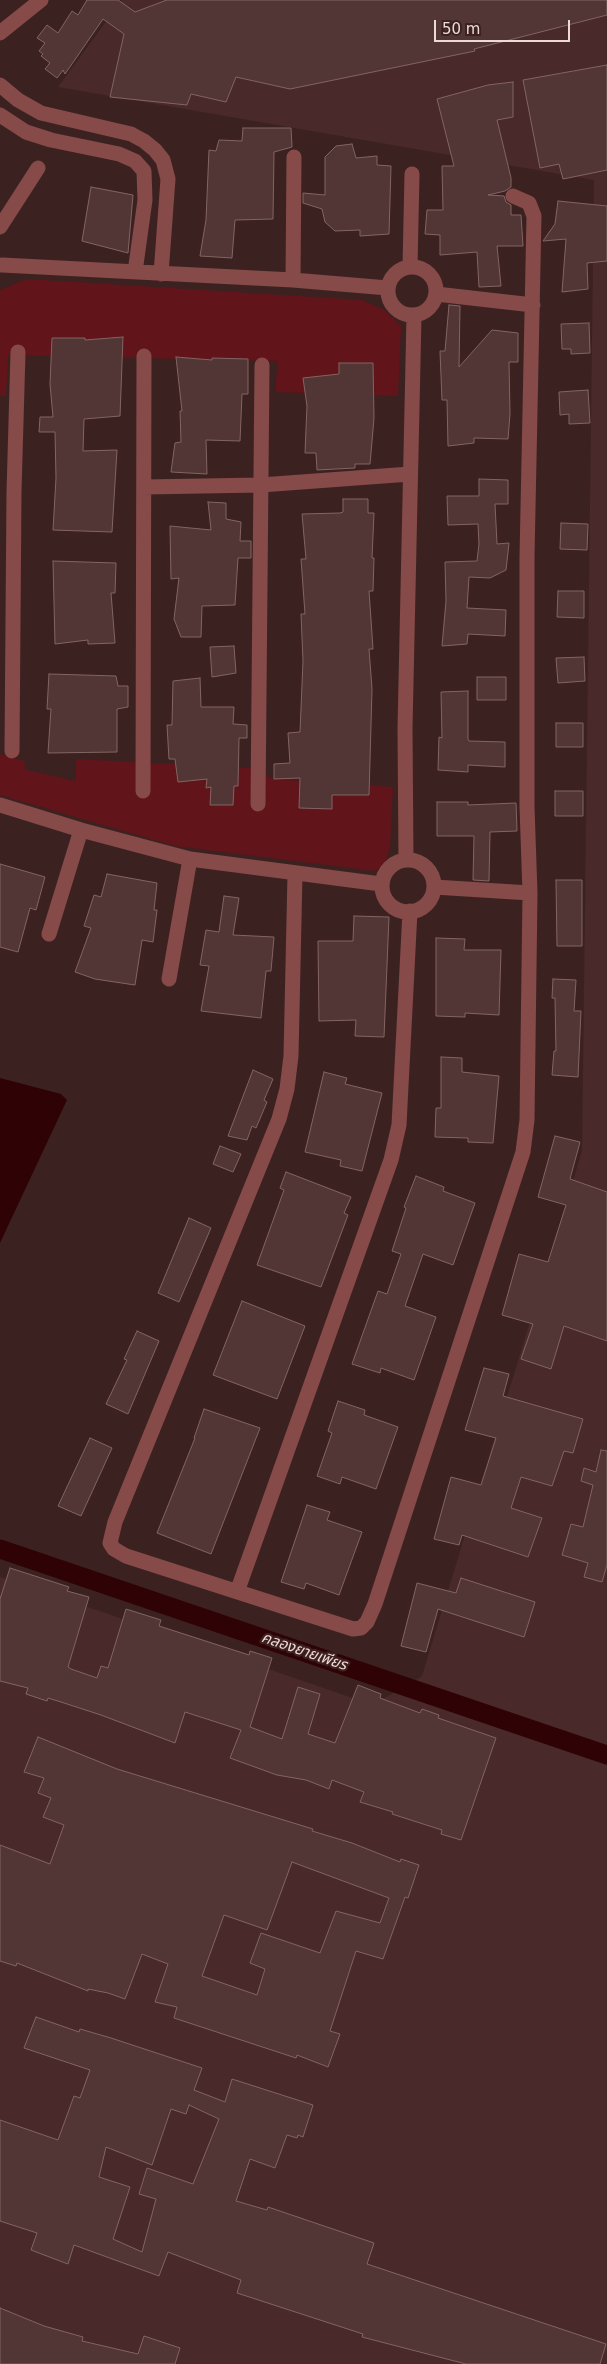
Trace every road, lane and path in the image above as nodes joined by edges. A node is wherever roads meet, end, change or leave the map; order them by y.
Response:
1 (41, 0) edge
2 (0, 33) edge
3 (0, 85) edge
4 (0, 115) edge
5 (294, 157) dead end
6 (163, 160) junction
7 (38, 168) dead end
8 (144, 171) junction
9 (412, 174) dead end
10 (513, 196) dead end
11 (0, 227) edge
12 (1, 264) edge
13 (410, 267) junction
14 (135, 272) junction
15 (161, 274) junction
16 (293, 280) junction
17 (388, 288) junction
18 (436, 294) junction
19 (533, 305) junction
20 (414, 316) junction
21 (18, 352) dead end
22 (144, 356) dead end
23 (262, 365) dead end
24 (410, 474) junction
25 (261, 485) junction
26 (144, 487) junction
27 (7, 493) edge
28 (12, 751) dead end
29 (143, 791) dead end
30 (258, 804) dead end
31 (0, 805) edge
32 (81, 830) junction
33 (190, 859) junction
34 (406, 860) junction
35 (295, 874) junction
36 (381, 884) junction
37 (434, 887) junction
38 (530, 893) junction
39 (410, 911) junction
40 (49, 934) dead end
41 (169, 979) dead end
42 (237, 1592) junction

1 - 2 street
3 - 6 street
4 - 8 street
5 - 16 street
6 - 8 street
6 - 15 street
7 - 11 street
8 - 14 street
9 - 13 street
10 - 19 street
12 - 14 street
13 - 17 street
13 - 18 street
14 - 15 street
15 - 16 street
16 - 17 street
17 - 20 street
18 - 19 street
18 - 20 street
19 - 38 street
20 - 24 street
21 - 27 street
22 - 26 street
23 - 25 street
24 - 25 street
24 - 34 street
25 - 26 street
25 - 30 street
26 - 29 street
27 - 28 street
31 - 32 street
32 - 33 street
32 - 40 street
33 - 35 street
33 - 41 street
34 - 36 street
34 - 37 street
35 - 36 street
35 - 42 street
36 - 39 street
37 - 38 street
37 - 39 street
38 - 42 street
39 - 42 street

